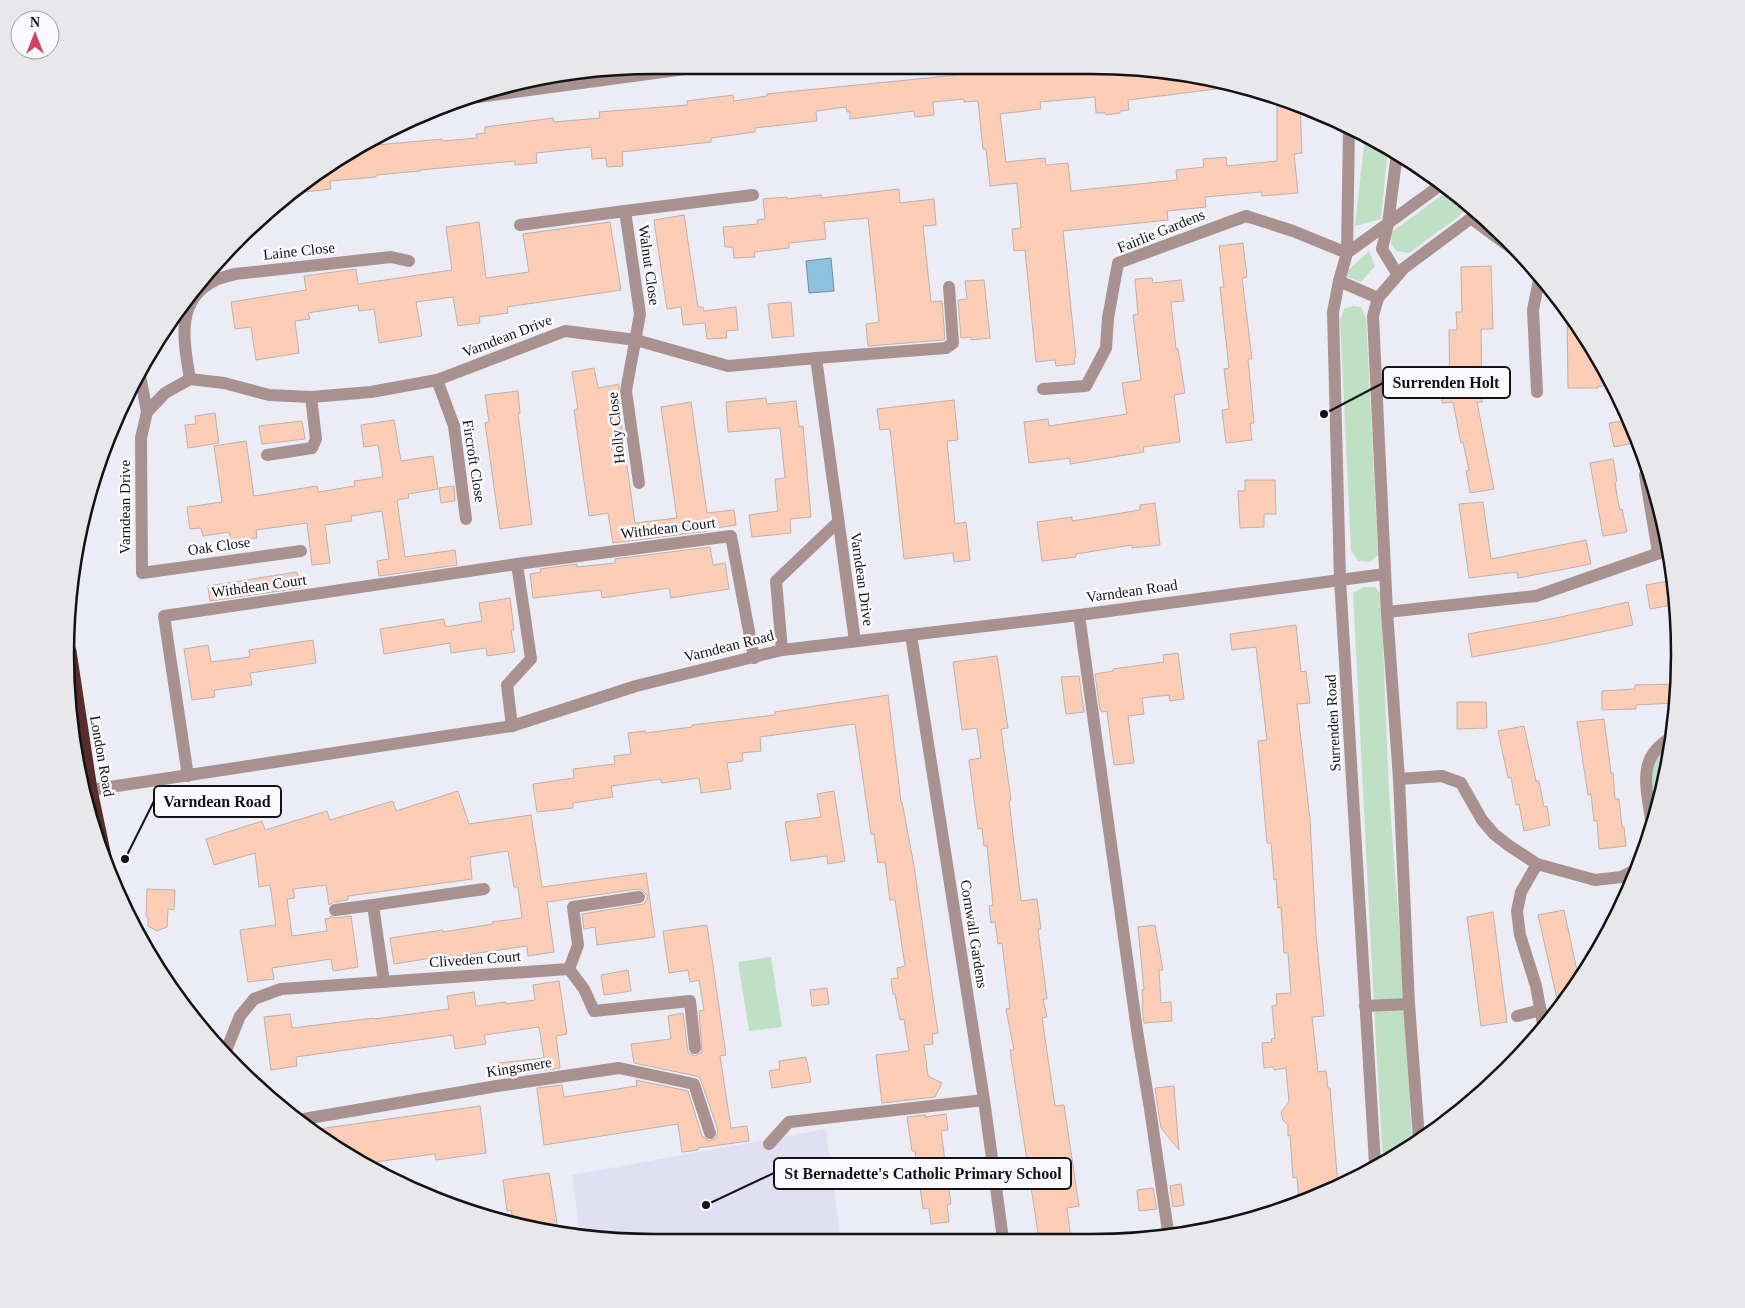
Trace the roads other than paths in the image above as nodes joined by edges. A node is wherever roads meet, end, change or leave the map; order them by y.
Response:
1 (646, 74) edge
2 (508, 93) edge
3 (1349, 134) edge
4 (1396, 161) edge
5 (1436, 188) edge
6 (753, 196) dead end
7 (625, 211) junction
8 (1473, 217) edge
9 (1388, 224) junction
10 (520, 225) dead end
11 (1347, 253) junction
12 (409, 261) dead end
13 (1398, 275) junction
14 (1339, 281) junction
15 (1538, 285) edge
16 (206, 286) edge
17 (949, 287) dead end
18 (1378, 298) junction
19 (189, 308) edge
20 (636, 340) junction
21 (816, 358) junction
22 (190, 379) junction
23 (437, 380) junction
24 (141, 383) edge
25 (1043, 389) dead end
26 (1537, 392) dead end
27 (311, 397) junction
28 (147, 412) junction
29 (267, 455) dead end
30 (639, 484) dead end
31 (466, 519) dead end
32 (838, 522) junction
33 (301, 550) dead end
34 (1662, 551) edge
35 (517, 564) junction
36 (142, 573) joint
37 (1385, 574) junction
38 (1340, 579) junction
39 (1387, 612) junction
40 (1079, 615) junction
41 (911, 635) junction
42 (854, 641) junction
43 (782, 650) junction
44 (754, 658) junction
45 (75, 690) edge
46 (512, 726) junction
47 (1664, 743) edge
48 (188, 776) junction
49 (1398, 779) junction
50 (89, 784) edge
51 (90, 790) edge
52 (1649, 811) edge
53 (1537, 864) junction
54 (1628, 874) edge
55 (484, 889) dead end
56 (639, 897) dead end
57 (373, 905) junction
58 (335, 910) dead end
59 (570, 969) junction
60 (384, 982) junction
61 (1408, 1004) junction
62 (1365, 1006) junction
63 (1541, 1010) junction
64 (1517, 1016) dead end
65 (1542, 1018) edge
66 (227, 1047) edge
67 (694, 1048) dead end
68 (984, 1100) junction
69 (307, 1118) edge
70 (1418, 1132) edge
71 (710, 1133) dead end
72 (769, 1144) dead end
73 (1375, 1160) edge
74 (1168, 1229) edge
75 (1002, 1234) edge

1 - 2 street
3 - 11 street, Surrenden Road
4 - 9 street
5 - 9 street
6 - 7 street
7 - 10 street, Walnut Close
7 - 20 street, Walnut Close
8 - 13 street
9 - 11 street
9 - 13 street
11 - 14 street, Surrenden Road
11 - 25 street, Fairlie Gardens
12 - 16 street, Laine Close
13 - 18 street
14 - 18 street
14 - 38 street, Surrenden Road
15 - 26 street
17 - 21 street
18 - 37 street
19 - 22 street, Laine Close
20 - 21 street, Varndean Drive
20 - 23 street, Varndean Drive
20 - 30 street, Holly Close
21 - 32 street, Varndean Drive
22 - 27 street, Varndean Drive
22 - 28 street
23 - 27 street, Varndean Drive
23 - 31 street, Fircroft Close
24 - 28 street, Varndean Drive
27 - 29 street
28 - 36 street, Varndean Drive
32 - 42 street, Varndean Drive
32 - 43 street, Varndean Drive
33 - 36 street, Oak Close
34 - 39 street
35 - 44 street, Withdean Court
35 - 46 street
35 - 48 street, Withdean Court
37 - 38 street, Varndean Road
37 - 39 street
38 - 40 street, Varndean Road
38 - 62 street, Surrenden Road
39 - 49 street
40 - 41 street, Varndean Road
40 - 74 street
41 - 42 street, Varndean Road
41 - 68 street, Cornwall Gardens
42 - 43 street, Varndean Road
43 - 44 street, Varndean Road
44 - 46 street, Varndean Road
45 - 50 highway, London Road
46 - 48 street, Varndean Road
47 - 52 street
48 - 51 street, Varndean Road
49 - 53 street
49 - 61 street
53 - 54 street
53 - 63 street
55 - 57 street
56 - 59 street
57 - 58 street
57 - 60 street
59 - 60 street, Cliveden Court
59 - 67 street
60 - 66 street, Cliveden Court
61 - 62 street
61 - 70 street
62 - 73 street, Surrenden Road
63 - 64 street
63 - 65 street
68 - 72 street
68 - 75 street, Cornwall Gardens
69 - 71 street, Kingsmere

